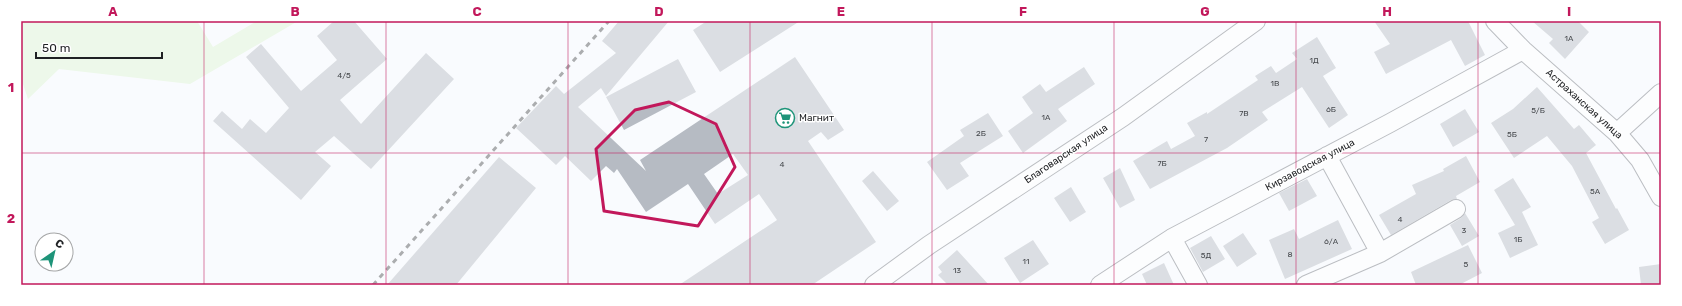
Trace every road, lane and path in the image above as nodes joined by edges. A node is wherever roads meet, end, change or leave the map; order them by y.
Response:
1 (1256, 21) edge
2 (1495, 21) edge
3 (1523, 50) junction
4 (1661, 93) edge
5 (1617, 133) junction
6 (1327, 156) junction
7 (1661, 196) edge
8 (1456, 208) dead end
9 (1172, 238) junction
10 (1380, 253) junction
11 (874, 285) edge
12 (1100, 285) edge
13 (1198, 285) edge
14 (1306, 285) edge

1 - 11 street, Благоварская улица
2 - 3 street, Астраханская улица
3 - 5 street, Астраханская улица
3 - 6 street, Кирзаводская улица
4 - 5 street
5 - 7 street, Астраханская улица
6 - 9 street, Кирзаводская улица
6 - 10 street
8 - 10 street
9 - 12 street, Кирзаводская улица
9 - 13 street
10 - 14 street

